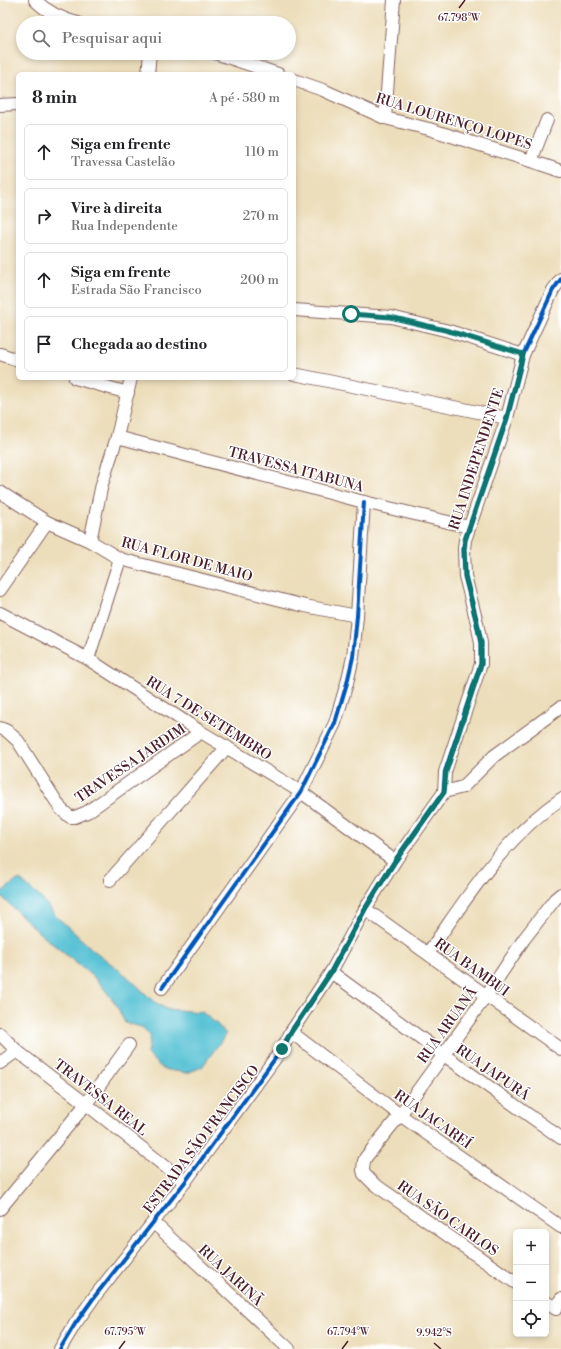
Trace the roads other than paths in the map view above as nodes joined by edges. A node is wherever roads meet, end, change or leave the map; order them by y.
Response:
1 (35, 0) edge
2 (394, 0) edge
3 (57, 16) edge
4 (149, 60) edge
5 (235, 60) edge
6 (148, 72) edge
7 (272, 72) edge
8 (296, 81) edge
9 (16, 104) edge
10 (0, 105) edge
11 (385, 118) junction
12 (547, 120) dead end
13 (531, 161) junction
14 (561, 171) edge
15 (561, 278) edge
16 (296, 310) edge
17 (0, 354) edge
18 (523, 354) junction
19 (16, 359) edge
20 (296, 374) edge
21 (82, 380) edge
22 (131, 380) edge
23 (128, 393) junction
24 (507, 418) junction
25 (116, 437) junction
26 (0, 492) edge
27 (364, 502) junction
28 (47, 522) junction
29 (469, 527) junction
30 (90, 541) junction
31 (120, 559) junction
32 (0, 590) edge
33 (0, 613) edge
34 (357, 616) junction
35 (88, 659) junction
36 (561, 707) edge
37 (0, 728) edge
38 (201, 732) junction
39 (227, 747) junction
40 (446, 772) joint
41 (302, 792) junction
42 (444, 792) junction
43 (561, 799) edge
44 (395, 861) junction
45 (110, 880) dead end
46 (561, 894) edge
47 (365, 909) junction
48 (428, 953) junction
49 (331, 972) junction
50 (162, 988) dead end
51 (486, 996) junction
52 (291, 1032) junction
53 (0, 1034) edge
54 (129, 1046) dead end
55 (561, 1049) edge
56 (17, 1051) junction
57 (444, 1055) junction
58 (0, 1063) edge
59 (86, 1104) junction
60 (400, 1115) junction
61 (561, 1138) edge
62 (364, 1174) joint
63 (184, 1182) junction
64 (0, 1209) edge
65 (153, 1222) junction
66 (561, 1227) edge
67 (513, 1281) edge
68 (60, 1349) edge
69 (289, 1349) edge

1 - 3 street
2 - 11 street
4 - 6 street
5 - 7 street
8 - 11 street, RUA LOURENÇO LOPES
9 - 10 street
11 - 13 street, RUA LOURENÇO LOPES
12 - 13 street
13 - 14 street, RUA LOURENÇO LOPES
15 - 18 street, RUA INDEPENDENTE
16 - 18 street
17 - 19 street
18 - 24 street, RUA INDEPENDENTE
20 - 24 street
21 - 23 street
22 - 23 street
23 - 25 street
24 - 29 street, RUA INDEPENDENTE
25 - 27 street, TRAVESSA ITABUNA
25 - 30 street
26 - 28 street, RUA FLOR DE MAIO
27 - 29 street, TRAVESSA ITABUNA
27 - 34 street
28 - 30 street, RUA FLOR DE MAIO
28 - 32 street
29 - 40 street, RUA INDEPENDENTE
30 - 31 street, RUA FLOR DE MAIO
31 - 34 street, RUA FLOR DE MAIO
31 - 35 street
33 - 35 street, RUA 7 DE SETEMBRO
34 - 41 street
35 - 38 street, RUA 7 DE SETEMBRO
36 - 42 street
37 - 38 street, TRAVESSA JARDIM
38 - 39 street, RUA 7 DE SETEMBRO
39 - 41 street, RUA 7 DE SETEMBRO
39 - 45 street
40 - 42 street, ESTRADA SÃO FRANCISCO
41 - 44 street, RUA 7 DE SETEMBRO
41 - 50 street
42 - 44 street, ESTRADA SÃO FRANCISCO
43 - 48 street
44 - 47 street, ESTRADA SÃO FRANCISCO
46 - 51 street, RUA ARUANÃ
47 - 48 street, RUA BAMBUI
47 - 49 street, ESTRADA SÃO FRANCISCO
48 - 51 street, RUA BAMBUI
49 - 52 street, ESTRADA SÃO FRANCISCO
49 - 57 street, RUA JAPURÁ
51 - 55 street, RUA BAMBUI
51 - 57 street, RUA ARUANÃ
52 - 60 street, RUA JACAREÍ
52 - 63 street, ESTRADA SÃO FRANCISCO
53 - 56 street, TRAVESSA REAL
54 - 59 street
56 - 58 street
56 - 59 street, TRAVESSA REAL
57 - 60 street, RUA ARUANÃ
57 - 61 street, RUA JAPURÁ
59 - 63 street, TRAVESSA REAL
59 - 64 street
60 - 62 street, RUA ARUANÃ
60 - 66 street, RUA JACAREÍ
62 - 67 street, RUA SÃO CARLOS
63 - 65 street, ESTRADA SÃO FRANCISCO
65 - 68 street, ESTRADA SÃO FRANCISCO
65 - 69 street, RUA JARINÃ

